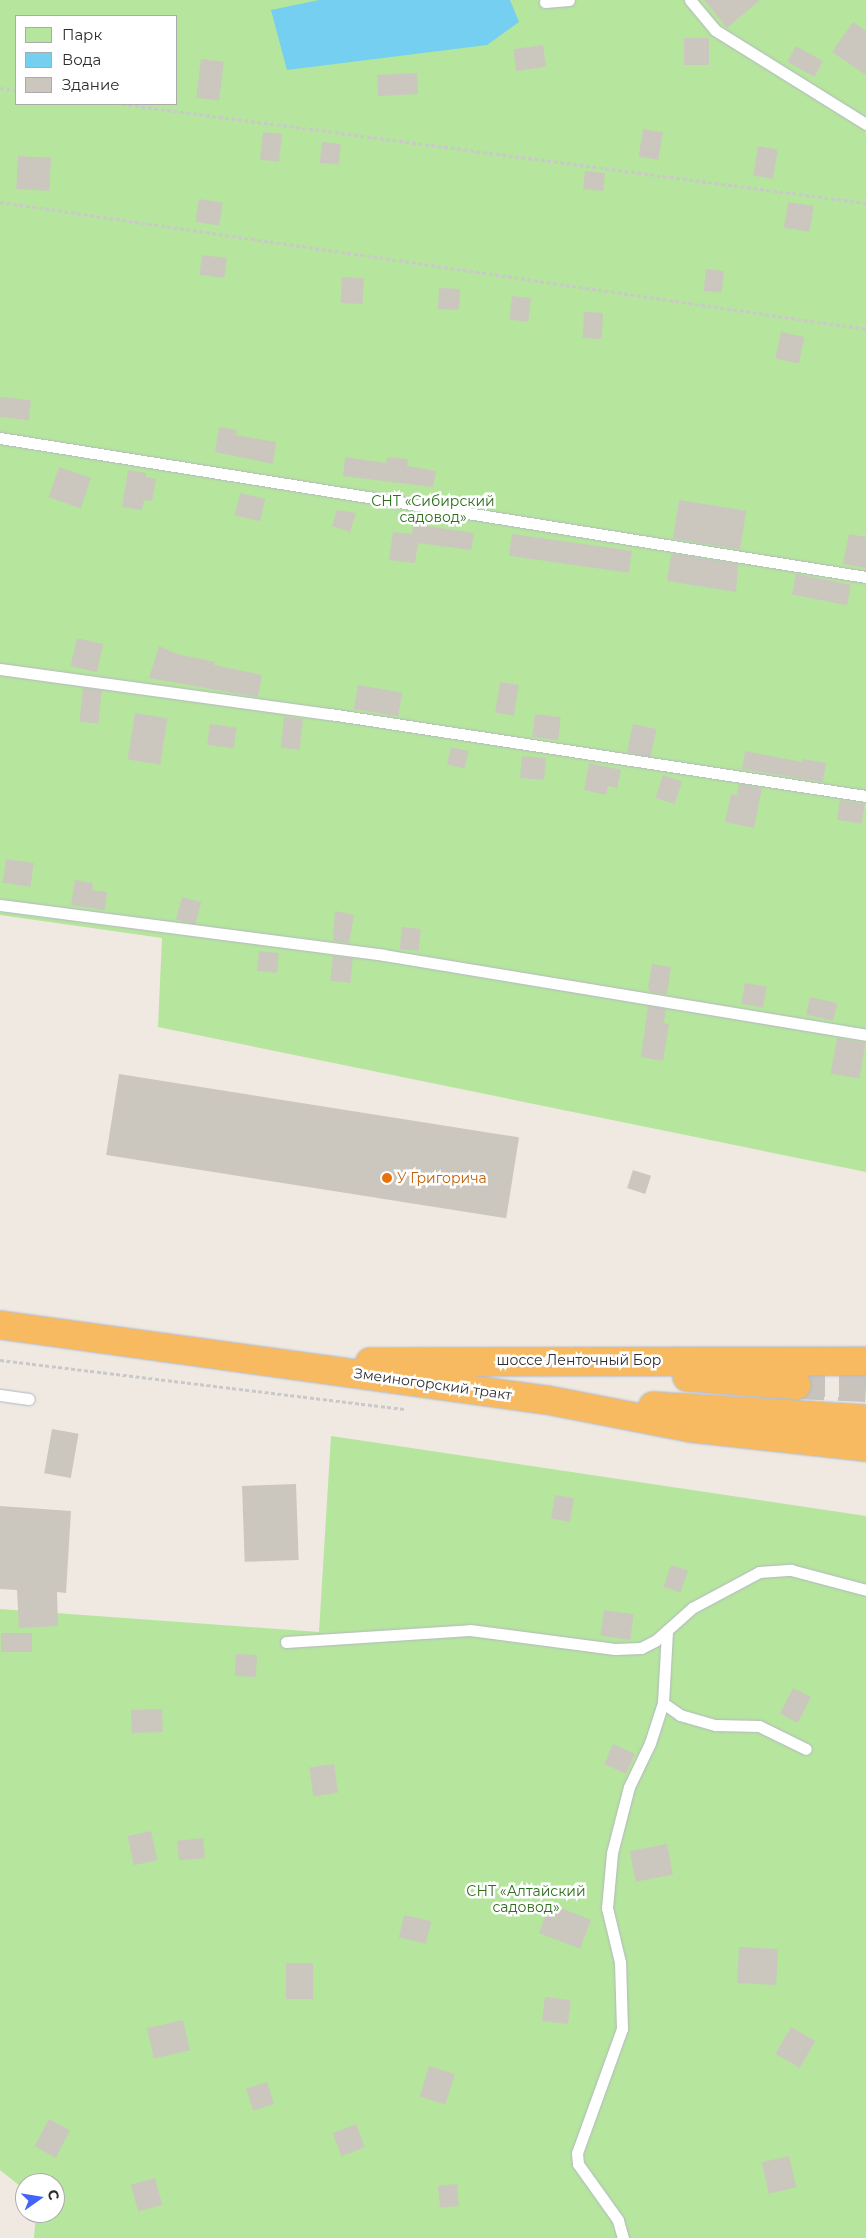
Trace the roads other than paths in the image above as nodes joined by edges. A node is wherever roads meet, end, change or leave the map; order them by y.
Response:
1 (569, 0) edge
2 (690, 0) edge
3 (545, 2) dead end
4 (866, 124) edge
5 (0, 438) edge
6 (866, 577) edge
7 (0, 669) edge
8 (866, 796) edge
9 (0, 905) edge
10 (866, 1035) edge
11 (1, 1328) edge
12 (451, 1360) junction
13 (866, 1361) edge
14 (292, 1364) junction
15 (798, 1385) tunnel mouth
16 (0, 1395) edge
17 (29, 1399) dead end
18 (547, 1400) junction
19 (866, 1419) edge
20 (866, 1446) edge
21 (866, 1590) edge
22 (667, 1631) junction
23 (286, 1642) dead end
24 (663, 1703) junction
25 (806, 1749) dead end
26 (623, 2238) edge

1 - 3 lane
2 - 4 lane
5 - 6 lane
7 - 8 lane
9 - 10 lane
11 - 14 highway, Змеиногорский тракт
12 - 13 highway, шоссе Ленточный Бор
12 - 14 highway, шоссе Ленточный Бор
12 - 15 highway
14 - 18 highway, Змеиногорский тракт
16 - 17 lane
18 - 19 highway
18 - 20 highway, Змеиногорский тракт
21 - 22 lane
22 - 23 lane
22 - 24 lane
24 - 25 lane
24 - 26 lane

